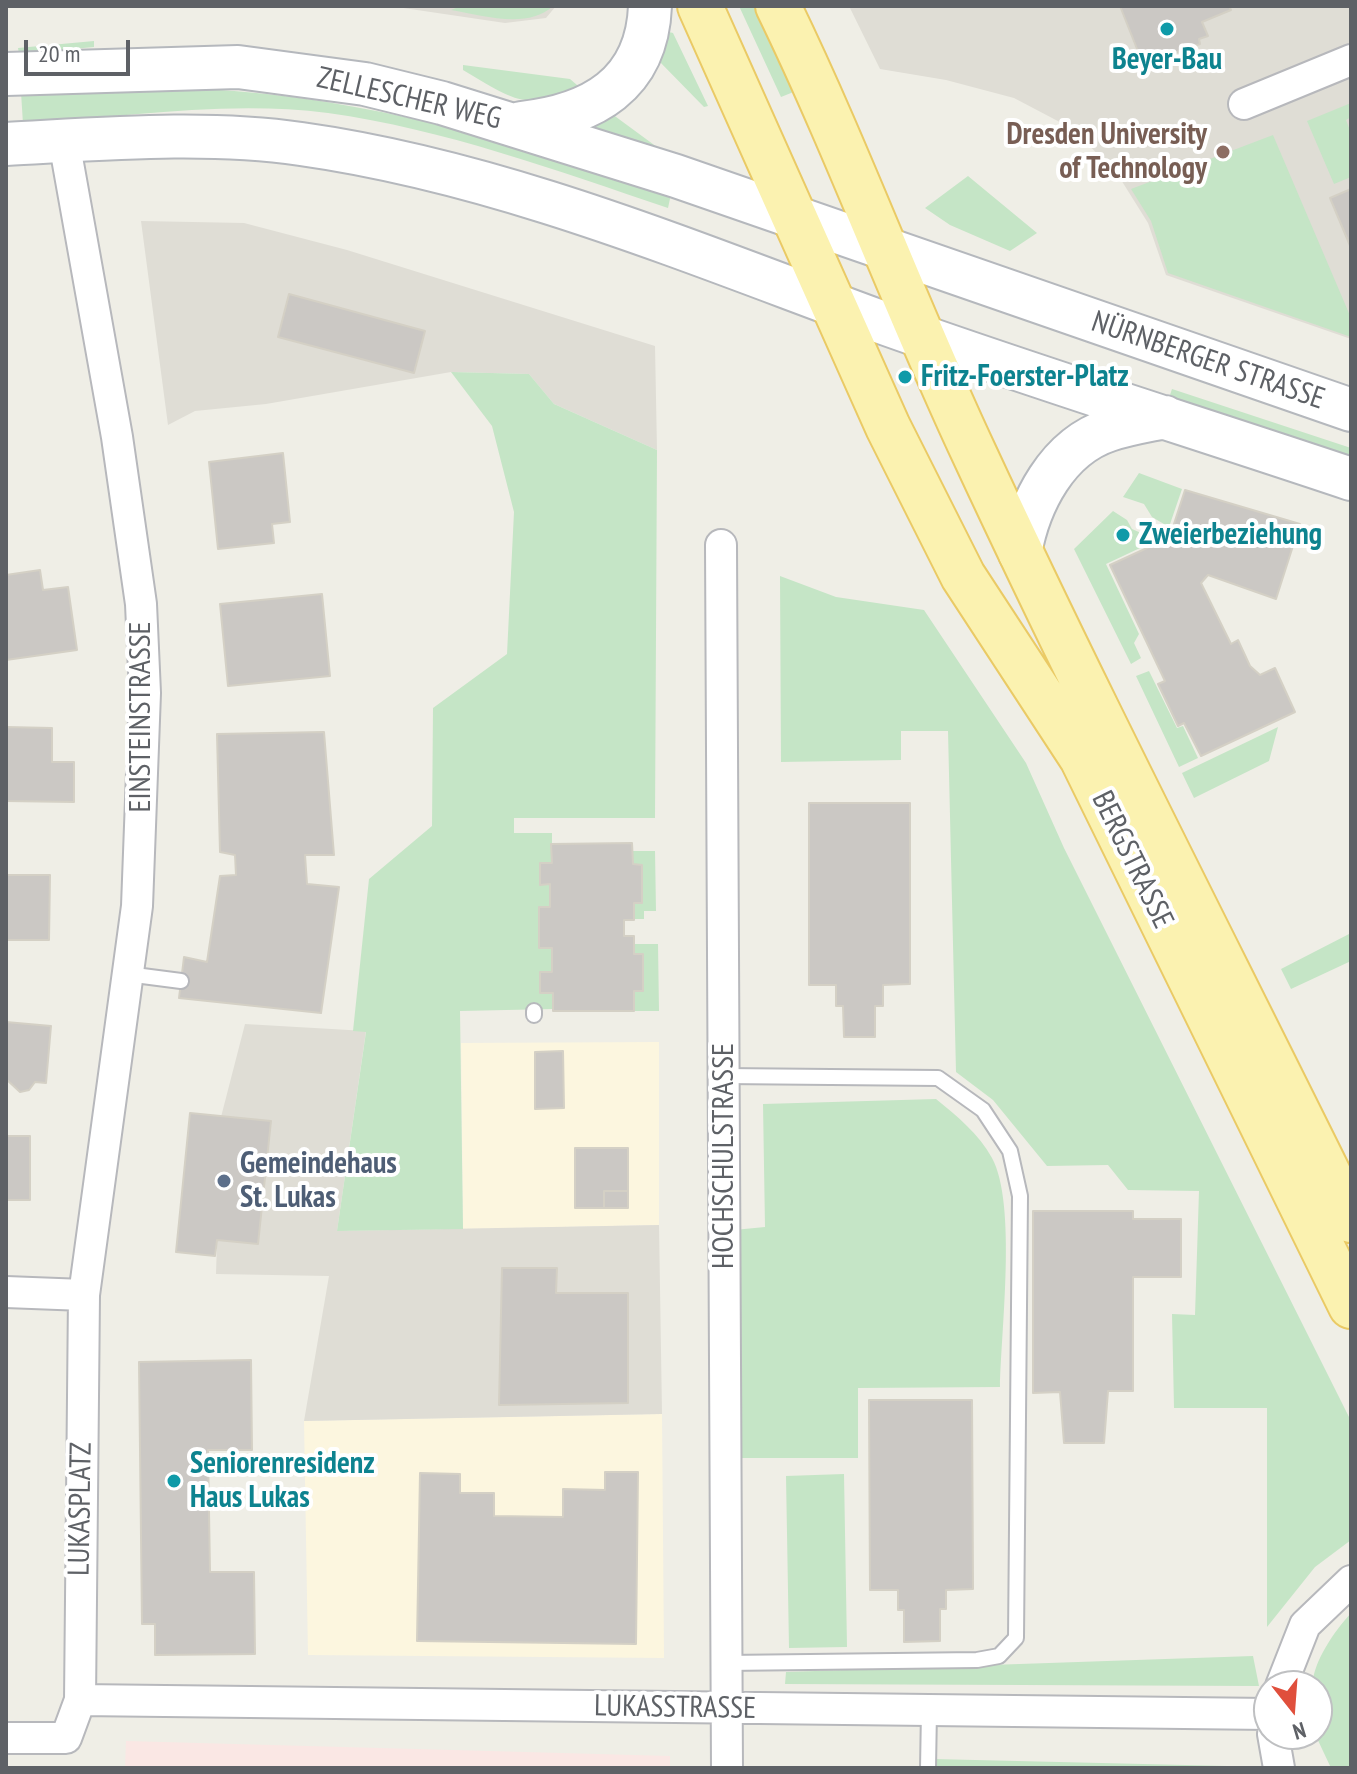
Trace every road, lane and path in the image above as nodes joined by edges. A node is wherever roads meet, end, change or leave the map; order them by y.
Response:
1 (650, 6) edge
2 (700, 6) edge
3 (778, 6) edge
4 (1351, 60) edge
5 (6, 74) edge
6 (1244, 104) dead end
7 (513, 123) junction
8 (64, 141) junction
9 (6, 144) edge
10 (796, 218) junction
11 (887, 251) junction
12 (833, 304) junction
13 (920, 336) junction
14 (1351, 410) edge
15 (1166, 417) junction
16 (1351, 479) edge
17 (721, 545) dead end
18 (1020, 553) junction
19 (126, 974) junction
20 (181, 981) dead end
21 (724, 1076) junction
22 (1351, 1220) edge
23 (6, 1292) edge
24 (84, 1295) junction
25 (1351, 1306) edge
26 (1351, 1581) edge
27 (726, 1663) junction
28 (1287, 1670) edge
29 (80, 1700) junction
30 (727, 1708) junction
31 (929, 1711) junction
32 (1253, 1714) edge
33 (6, 1738) edge
34 (727, 1768) edge
35 (928, 1768) edge

1 - 7 main road
2 - 10 main road
3 - 11 main road
4 - 6 street
5 - 7 main road, ZELLESCHER WEG
7 - 10 main road, ZELLESCHER WEG
8 - 9 main road, ZELLESCHER WEG
8 - 12 main road, ZELLESCHER WEG
8 - 19 street, EINSTEINSTRASSE
10 - 11 main road
10 - 12 main road
11 - 13 main road
11 - 14 main road, NÜRNBERGER STRASSE
12 - 13 main road
12 - 25 main road, BERGSTRASSE
13 - 15 main road
13 - 18 main road
15 - 16 main road
15 - 18 main road
17 - 21 street, HOCHSCHULSTRASSE
18 - 22 main road
19 - 20 lane
19 - 24 street, EINSTEINSTRASSE
21 - 27 street, HOCHSCHULSTRASSE
21 - 27 lane
23 - 24 street
24 - 29 street, LUKASPLATZ
26 - 28 street
27 - 30 street, HOCHSCHULSTRASSE
29 - 30 street, LUKASSTRASSE
29 - 33 street, LUKASPLATZ
30 - 31 street, LUKASSTRASSE
30 - 34 street, HOCHSCHULSTRASSE
31 - 32 street, LUKASSTRASSE
31 - 35 lane

